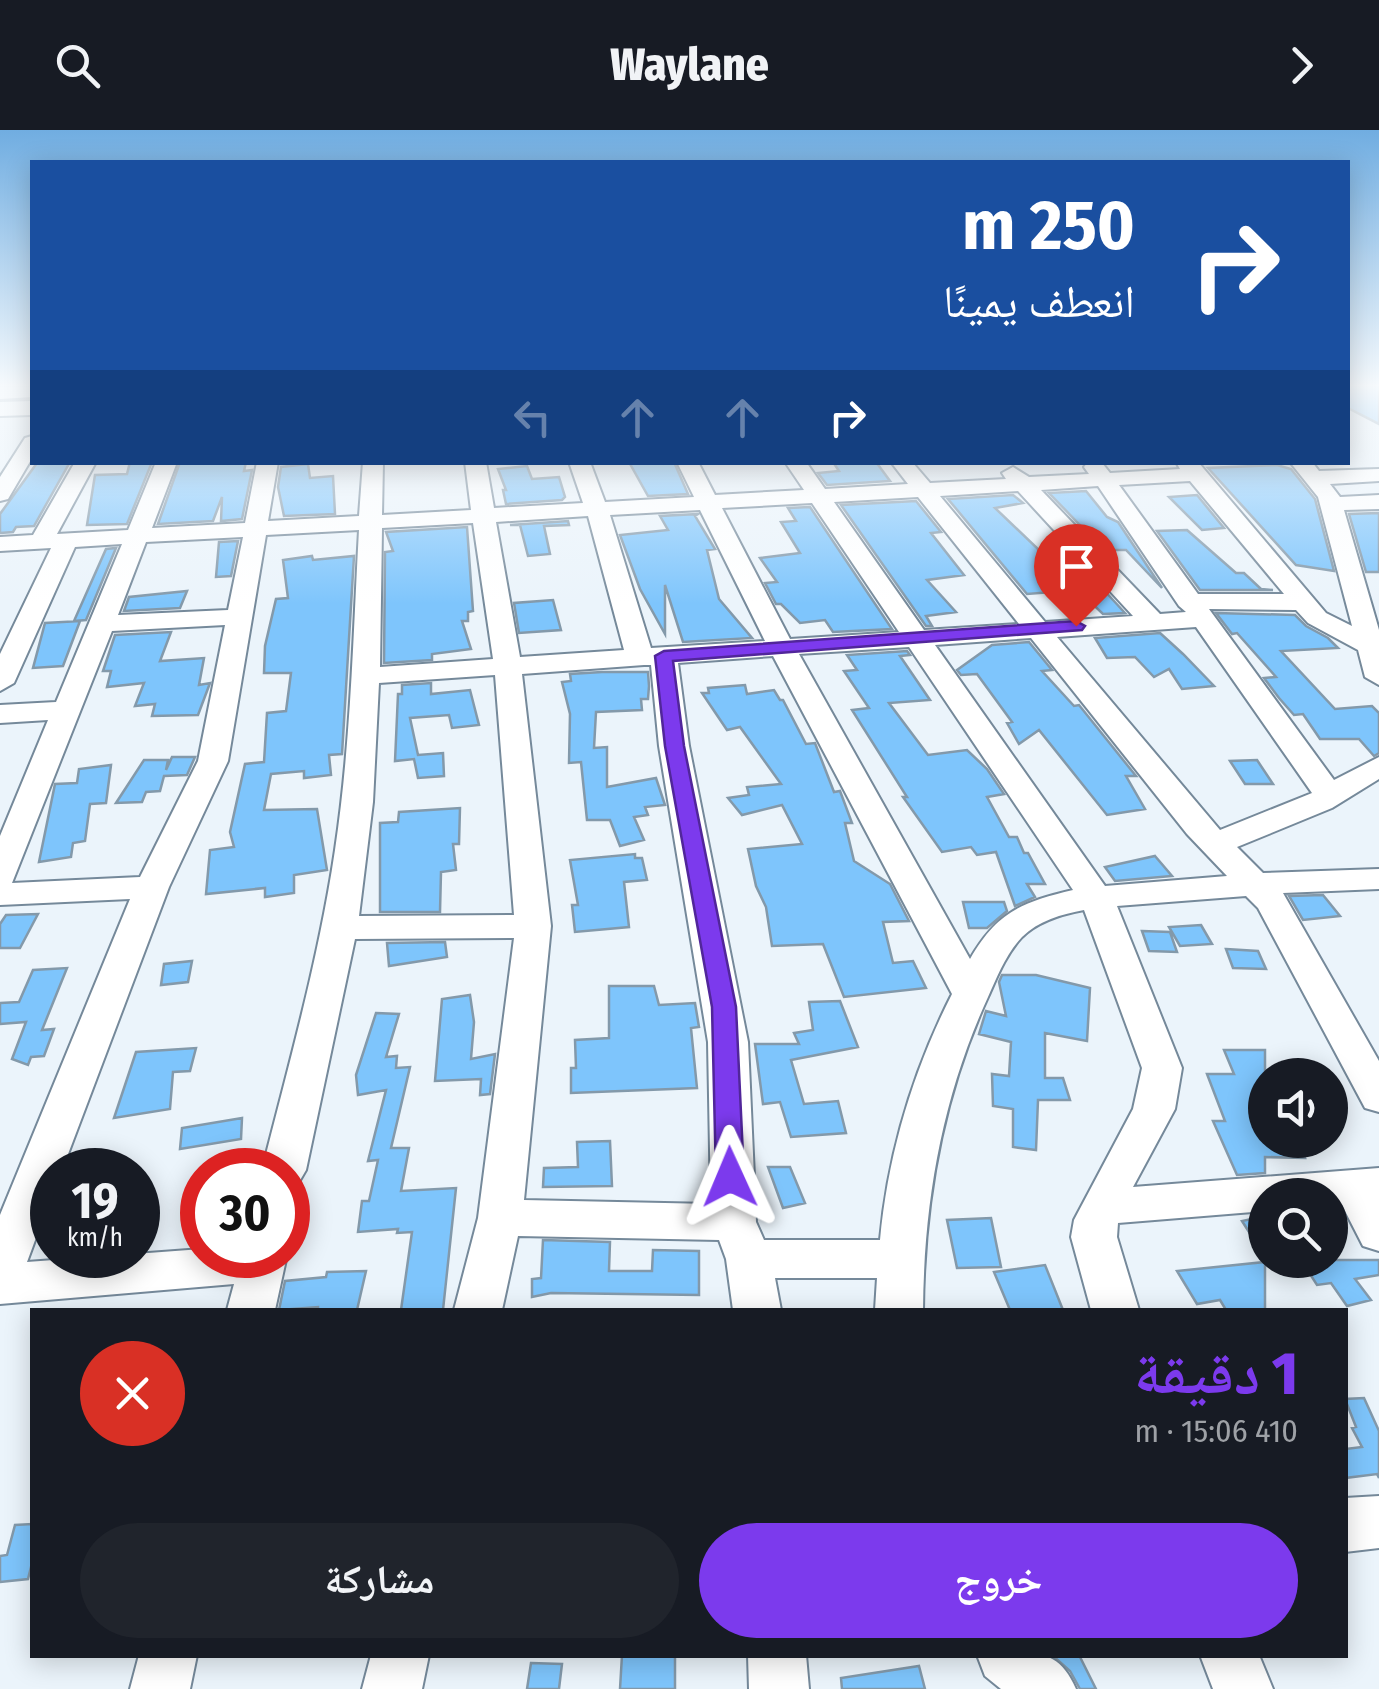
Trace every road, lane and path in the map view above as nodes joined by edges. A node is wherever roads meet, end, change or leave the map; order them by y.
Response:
1 (22, 459) edge
2 (1353, 459) edge
3 (85, 465) edge
4 (166, 465) edge
5 (267, 465) edge
6 (373, 465) edge
7 (476, 465) edge
8 (581, 465) edge
9 (688, 465) edge
10 (797, 465) edge
11 (903, 465) edge
12 (1007, 465) edge
13 (1191, 468) edge
14 (1308, 470) edge
15 (1098, 471) edge
16 (1375, 481) edge
17 (1025, 485) junction
18 (924, 490) junction
19 (0, 494) edge
20 (816, 496) junction
21 (1379, 502) edge
22 (707, 503) junction
23 (1332, 504) junction
24 (597, 509) junction
25 (484, 516) junction
26 (369, 523) junction
27 (256, 530) junction
28 (136, 537) junction
29 (53, 542) junction
30 (0, 544) edge
31 (1348, 556) junction
32 (1379, 558) edge
33 (1304, 602) junction
34 (1195, 610) junction
35 (239, 617) junction
36 (1153, 622) junction
37 (104, 624) junction
38 (1038, 628) junction
39 (914, 637) junction
40 (1369, 644) junction
41 (781, 647) junction
42 (652, 657) junction
43 (508, 668) junction
44 (366, 676) junction
45 (1379, 677) edge
46 (0, 682) edge
47 (69, 710) junction
48 (0, 714) edge
49 (1379, 766) edge
50 (1330, 796) junction
51 (1214, 844) junction
52 (0, 876) edge
53 (1379, 878) edge
54 (1256, 883) junction
55 (152, 887) junction
56 (0, 894) edge
57 (1096, 898) junction
58 (532, 926) junction
59 (340, 928) junction
60 (970, 993) junction
61 (1379, 1097) edge
62 (289, 1148) edge
63 (1367, 1186) edge
64 (1100, 1206) junction
65 (500, 1218) junction
66 (1379, 1233) edge
67 (742, 1240) junction
68 (899, 1258) junction
69 (180, 1267) edge
70 (0, 1271) edge
71 (258, 1278) edge
72 (0, 1284) edge
73 (251, 1308) edge
74 (478, 1308) edge
75 (757, 1308) edge
76 (898, 1308) edge
77 (1114, 1308) edge
78 (1379, 1522) edge
79 (1348, 1525) edge
80 (167, 1658) edge
81 (399, 1658) edge
82 (777, 1658) edge
83 (1010, 1658) edge
84 (1230, 1658) edge
85 (160, 1689) edge
86 (392, 1689) edge
87 (779, 1689) edge
88 (1046, 1689) edge
89 (1243, 1689) edge

1 - 19 street
2 - 16 street
3 - 29 street
4 - 28 street
5 - 27 street
6 - 26 street
7 - 25 street
8 - 24 street
9 - 22 street
10 - 20 street
11 - 18 street
12 - 17 street
13 - 15 street
13 - 33 street
14 - 16 street
14 - 23 street
15 - 17 street
15 - 34 street
17 - 18 street
17 - 36 street
18 - 20 street
18 - 38 street
20 - 22 street
20 - 39 street
21 - 23 street
22 - 24 street
22 - 41 street
23 - 31 street
24 - 25 street
24 - 42 street
25 - 26 street
25 - 43 street
26 - 27 street
26 - 44 street
27 - 28 street
27 - 35 street
28 - 29 street
28 - 37 street
29 - 30 street
29 - 46 street
31 - 32 street
31 - 40 street
33 - 34 street
33 - 40 street
34 - 36 street
34 - 50 street
35 - 37 street
35 - 55 street
36 - 38 street
37 - 47 street
38 - 39 street
38 - 51 street
39 - 41 street
39 - 57 street
40 - 45 street
41 - 42 street
41 - 60 street
42 - 43 street
42 - 67 street
43 - 44 street
43 - 58 street
44 - 59 street
47 - 48 street
47 - 52 street
49 - 50 street
50 - 51 street
51 - 54 street
53 - 54 street
54 - 57 street
54 - 61 street
55 - 56 street
55 - 70 street
57 - 60 street
57 - 64 street
58 - 59 street
58 - 65 street
59 - 62 street
60 - 68 street
63 - 64 street
63 - 66 street
64 - 77 street
65 - 67 street
65 - 74 street
67 - 68 street
67 - 75 street
68 - 76 street
69 - 72 street
71 - 73 street
78 - 79 street
80 - 85 street
81 - 86 street
82 - 87 street
83 - 88 street
84 - 89 street

